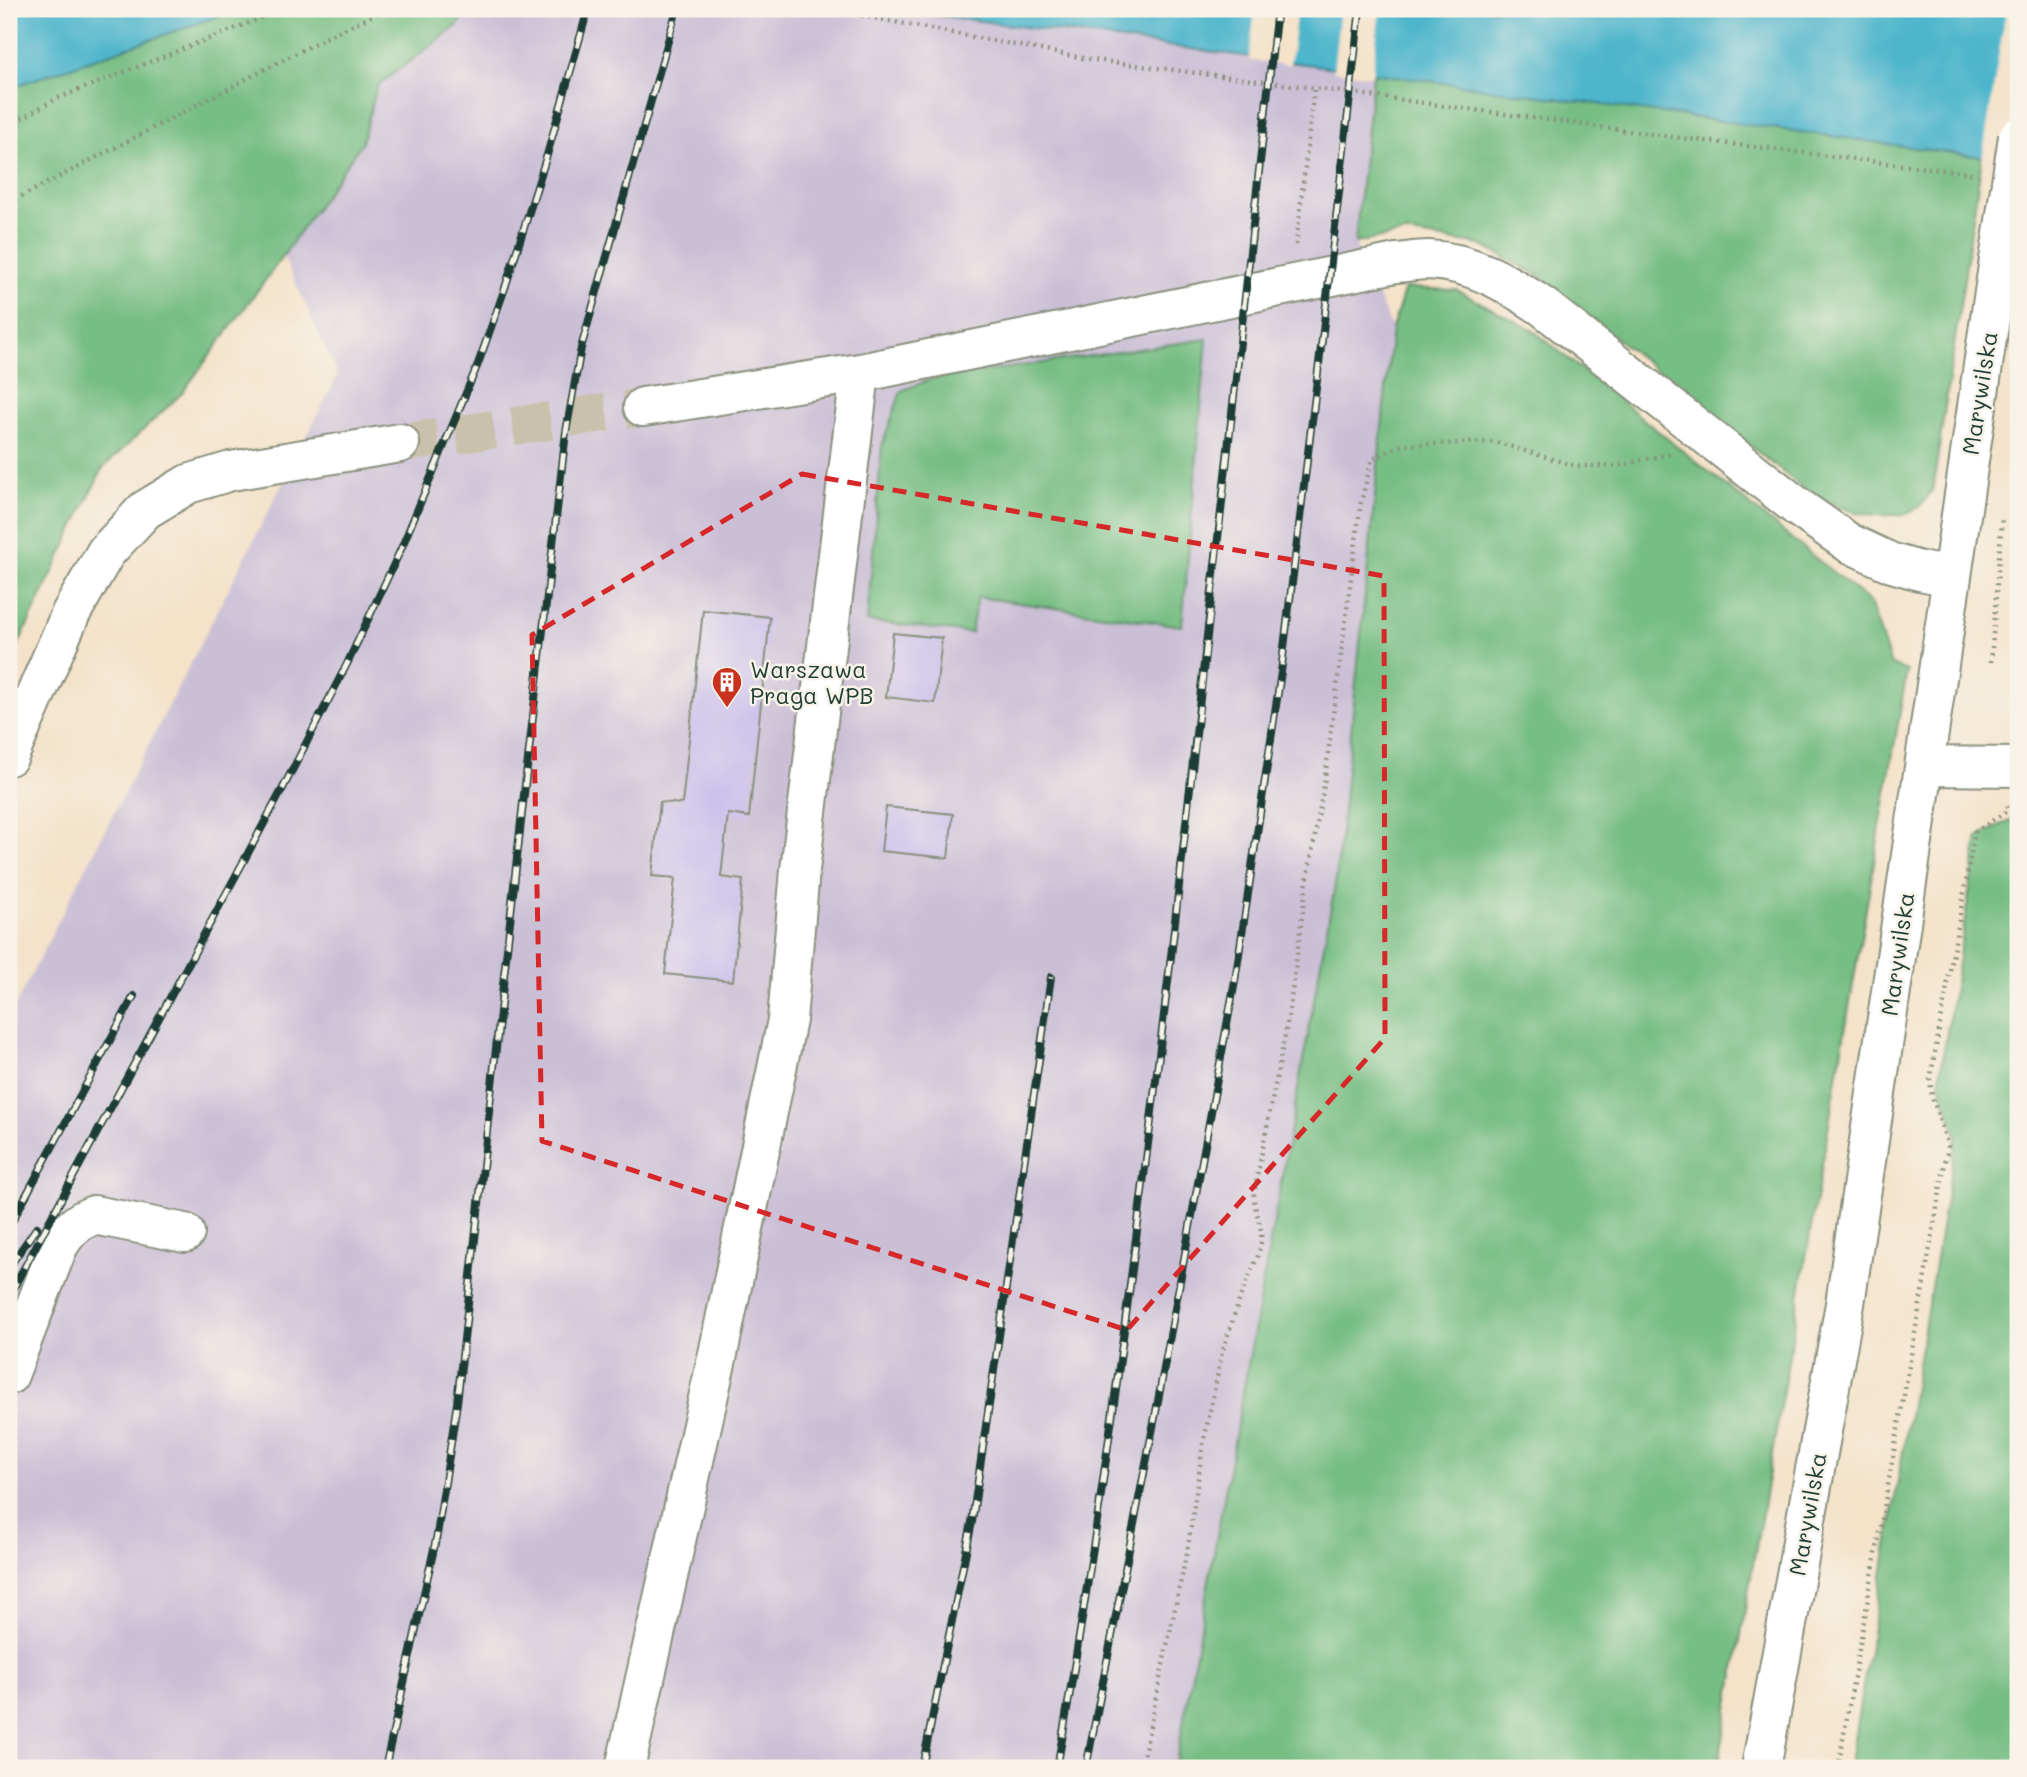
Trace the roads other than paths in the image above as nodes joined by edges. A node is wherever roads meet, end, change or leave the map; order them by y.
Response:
1 (2018, 137) edge
2 (860, 373) junction
3 (643, 407) tunnel mouth
4 (400, 443) tunnel mouth
5 (1951, 577) junction
6 (9, 756) edge
7 (1925, 766) junction
8 (2014, 781) edge
9 (185, 1233) dead end
10 (9, 1375) edge
11 (625, 1768) edge
12 (1762, 1768) edge

1 - 5 main road, Marywilska, bridge
2 - 3 main road
2 - 5 main road
2 - 11 main road
4 - 6 main road
5 - 7 main road, Marywilska
7 - 8 main road
7 - 12 main road, Marywilska
9 - 10 main road

